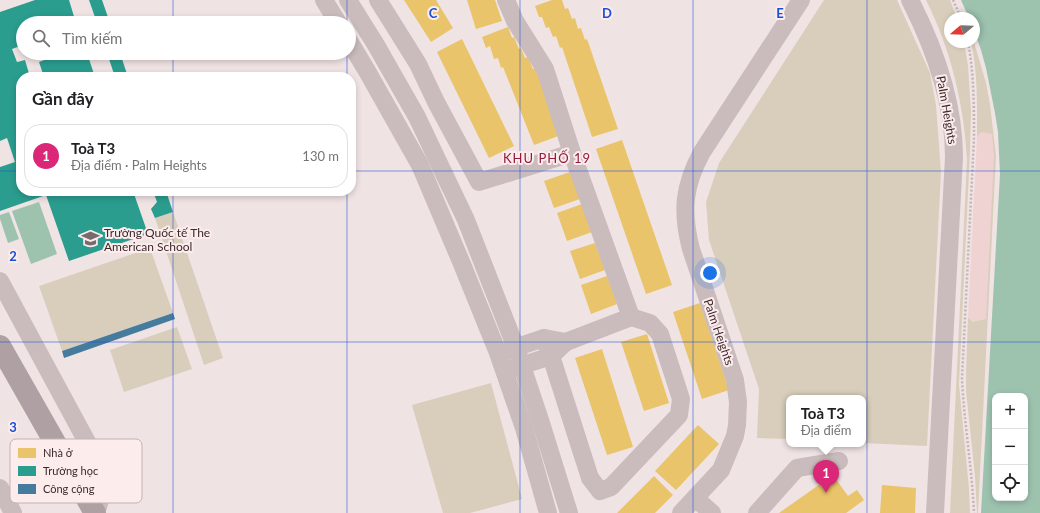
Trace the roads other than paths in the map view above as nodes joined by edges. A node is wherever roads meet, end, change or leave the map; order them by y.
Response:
1 (324, 0) edge
2 (348, 0) edge
3 (378, 0) edge
4 (506, 0) edge
5 (801, 0) edge
6 (910, 0) edge
7 (334, 16) edge
8 (356, 53) edge
9 (572, 152) junction
10 (0, 281) edge
11 (631, 317) junction
12 (544, 338) junction
13 (566, 342) junction
14 (0, 346) edge
15 (516, 348) junction
16 (498, 353) junction
17 (551, 356) junction
18 (522, 366) junction
19 (504, 371) junction
20 (53, 439) edge
21 (85, 439) edge
22 (839, 461) dead end
23 (0, 488) edge
24 (695, 498) junction
25 (90, 503) edge
26 (99, 503) edge
27 (13, 513) edge
28 (96, 513) edge
29 (548, 513) edge
30 (569, 513) edge
31 (681, 513) edge
32 (712, 513) edge
33 (757, 513) edge
34 (935, 513) edge

1 - 7 street
2 - 15 street
3 - 9 street
4 - 9 street
5 - 24 street, Palm Heights
6 - 34 street, Palm Heights
8 - 16 street
9 - 11 street
10 - 21 street
11 - 13 street
11 - 17 street
12 - 13 street
12 - 15 street
12 - 17 street
13 - 17 street
14 - 20 main road
15 - 16 street
15 - 18 street
16 - 19 street
17 - 18 street
18 - 19 street
18 - 30 street
19 - 29 street
22 - 33 street
23 - 27 street
24 - 31 street, Palm Heights
24 - 32 street
25 - 28 main road
26 - 28 street

